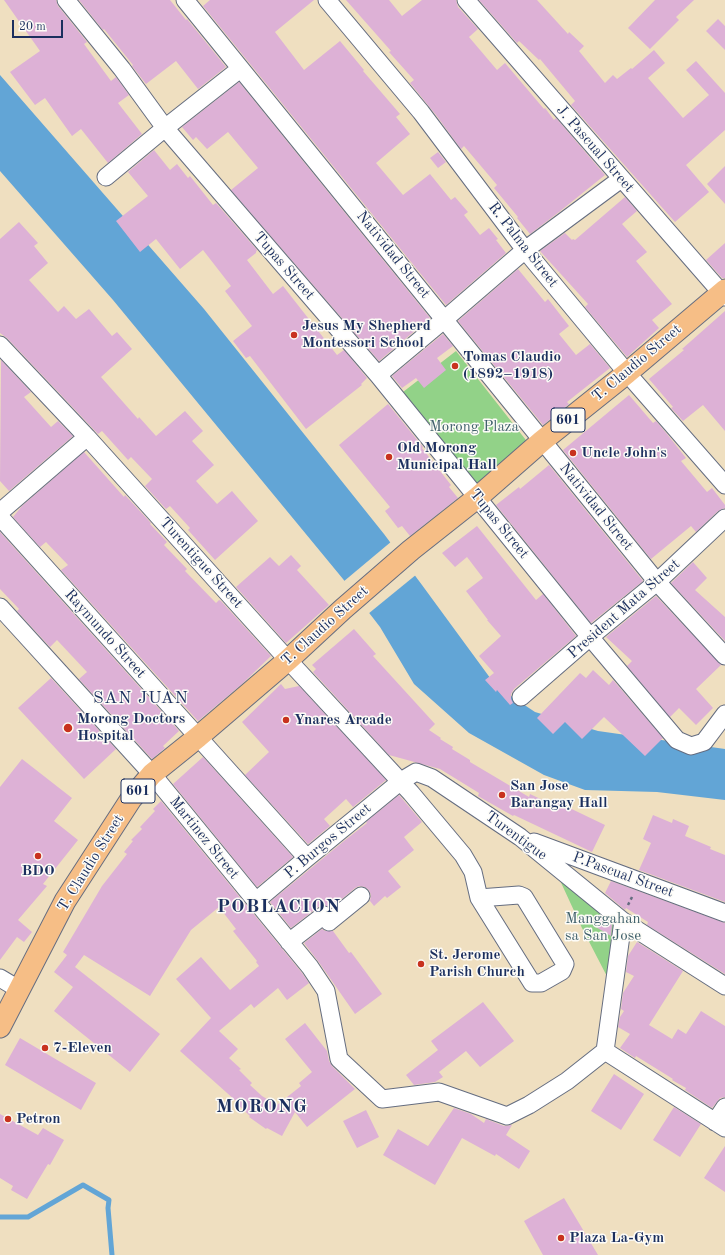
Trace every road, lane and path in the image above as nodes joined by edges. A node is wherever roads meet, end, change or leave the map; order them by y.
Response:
1 (66, 0) edge
2 (185, 0) edge
3 (327, 0) edge
4 (466, 0) edge
5 (240, 69) junction
6 (165, 128) junction
7 (106, 177) dead end
8 (621, 179) junction
9 (525, 250) junction
10 (724, 293) edge
11 (446, 319) junction
12 (0, 345) edge
13 (627, 373) junction
14 (378, 375) junction
15 (87, 437) junction
16 (542, 441) junction
17 (725, 484) edge
18 (478, 497) junction
19 (0, 512) edge
20 (0, 517) edge
21 (725, 518) edge
22 (657, 582) junction
23 (0, 607) edge
24 (590, 637) junction
25 (725, 656) edge
26 (288, 660) junction
27 (521, 697) dead end
28 (725, 714) edge
29 (198, 737) junction
30 (152, 774) junction
31 (401, 781) junction
32 (520, 837) junction
33 (307, 858) junction
34 (640, 881) junction
35 (361, 896) dead end
36 (479, 898) junction
37 (256, 901) junction
38 (725, 912) edge
39 (623, 921) junction
40 (289, 942) junction
41 (0, 978) edge
42 (725, 986) edge
43 (20, 990) junction
44 (0, 1026) edge
45 (605, 1051) junction
46 (725, 1107) edge
47 (720, 1125) edge

1 - 6 street, Tupas Street
2 - 5 street, Natividad Street
3 - 9 street, R. Palma Street
4 - 8 street, J. Pascual Street
5 - 6 street
5 - 11 street, Natividad Street
6 - 7 street
6 - 14 street, Tupas Street
8 - 9 street
8 - 10 street, J. Pascual Street
9 - 11 street
9 - 13 street, R. Palma Street
10 - 13 main road, T. Claudio Street / 601
11 - 14 street
11 - 16 street, Natividad Street
12 - 15 street, Turentigue Street
13 - 16 main road, T. Claudio Street / 601
13 - 17 street, R. Palma Street
14 - 18 street, Tupas Street
15 - 19 street
15 - 26 street, Turentigue Street
16 - 18 main road, T. Claudio Street / 601
16 - 22 street, Natividad Street
18 - 24 street, Tupas Street
18 - 26 main road, T. Claudio Street / 601
20 - 29 street, Raymundo Street
21 - 22 street, President Mata Street
22 - 24 street, President Mata Street
22 - 25 street, Natividad Street
23 - 30 street, Martinez Street
24 - 27 street, President Mata Street
24 - 28 street, Tupas Street
26 - 29 main road, T. Claudio Street / 601
26 - 31 street, Turentigue Street
29 - 30 main road, T. Claudio Street / 601
29 - 33 street, Raymundo Street
30 - 37 street, Martinez Street
30 - 43 main road, T. Claudio Street / 601
31 - 32 street, Turentigue
31 - 33 street, P. Burgos Street
31 - 36 street, Turentigue Street
32 - 34 street, P.Pascual Street
32 - 39 street, Turentigue
33 - 37 street, P. Burgos Street
34 - 38 street, P.Pascual Street
34 - 39 path
35 - 40 street
36 - 36 street, Turentigue Street
37 - 40 street, Martinez Street
39 - 42 street, Turentigue
39 - 45 street
40 - 45 street, Martinez Street
41 - 43 street
43 - 44 main road, T. Claudio Street / 601
45 - 47 street
46 - 47 street

